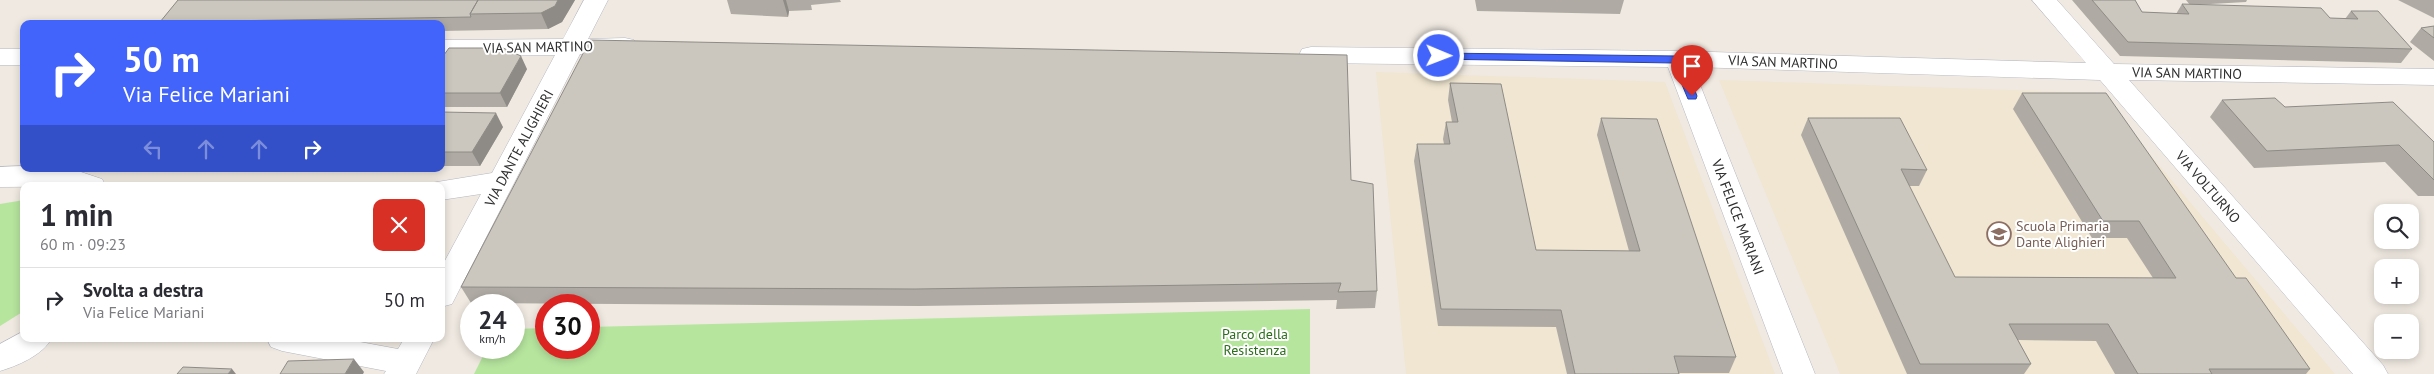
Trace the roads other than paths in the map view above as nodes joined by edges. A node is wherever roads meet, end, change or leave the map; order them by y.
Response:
1 (596, 0) edge
2 (2044, 0) edge
3 (572, 45) junction
4 (652, 46) edge
5 (445, 48) edge
6 (1288, 54) edge
7 (20, 57) edge
8 (0, 58) edge
9 (1677, 59) junction
10 (2107, 72) junction
11 (2434, 77) edge
12 (0, 177) edge
13 (502, 181) junction
14 (85, 182) edge
15 (445, 189) edge
16 (445, 288) edge
17 (31, 342) edge
18 (301, 342) edge
19 (0, 359) edge
20 (408, 359) edge
21 (1799, 374) edge
22 (2372, 374) edge

1 - 3 street, VIA DANTE ALIGHIERI
2 - 10 street, VIA VOLTURNO
3 - 4 street, VIA SAN MARTINO
3 - 5 street, VIA SAN MARTINO
3 - 13 street, VIA DANTE ALIGHIERI
6 - 9 street, VIA SAN MARTINO
7 - 8 street
9 - 10 street, VIA SAN MARTINO
9 - 21 street, VIA FELICE MARIANI
10 - 11 street, VIA SAN MARTINO
10 - 22 street, VIA VOLTURNO
12 - 14 street
13 - 15 street
13 - 16 street, VIA DANTE ALIGHIERI
17 - 19 street
18 - 20 street

